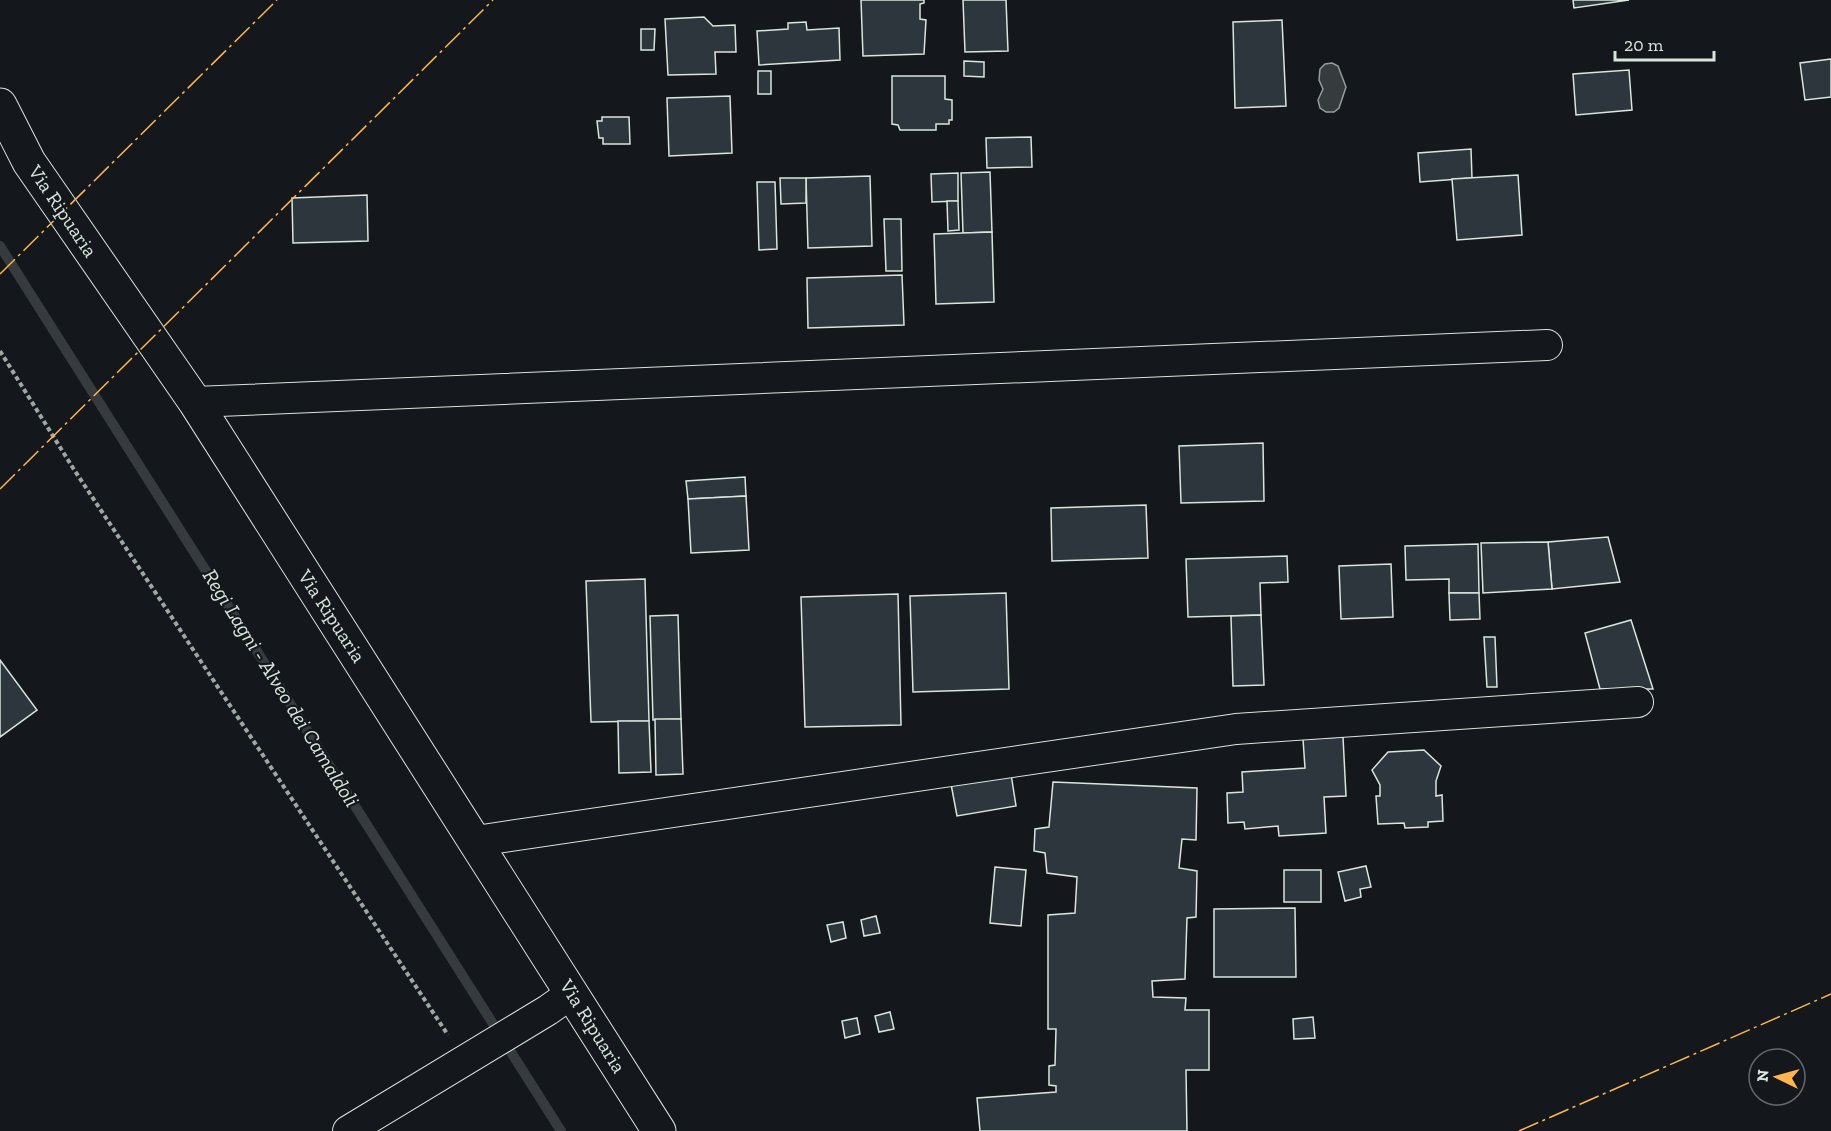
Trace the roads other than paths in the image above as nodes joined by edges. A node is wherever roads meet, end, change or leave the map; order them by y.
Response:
1 (0, 105) edge
2 (1547, 345) dead end
3 (195, 402) junction
4 (1638, 702) dead end
5 (476, 841) junction
6 (560, 1002) junction
7 (348, 1131) edge
8 (659, 1131) edge

1 - 3 street, Via Ripuaria
2 - 3 street
3 - 5 street, Via Ripuaria
4 - 5 street
5 - 6 street, Via Ripuaria
6 - 7 street
6 - 8 street, Via Ripuaria

